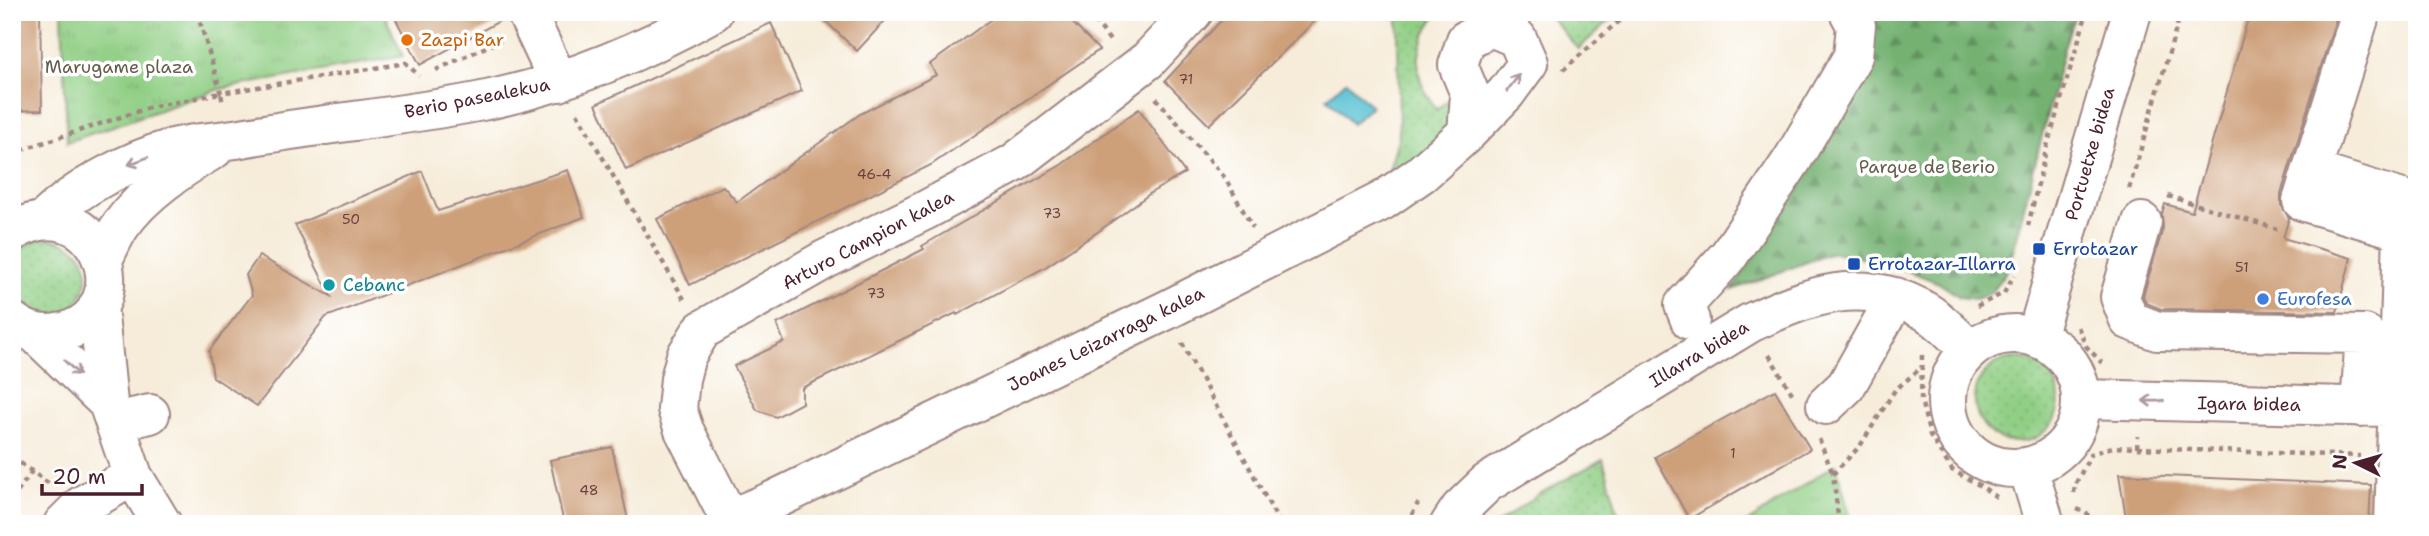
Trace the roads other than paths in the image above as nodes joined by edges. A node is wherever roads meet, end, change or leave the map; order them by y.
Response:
1 (713, 12) edge
2 (1194, 12) edge
3 (1849, 12) edge
4 (2132, 12) edge
5 (2361, 12) edge
6 (517, 24) edge
7 (559, 82) junction
8 (1467, 133) dead end
9 (228, 141) junction
10 (2325, 175) dead end
11 (2135, 206) road end
12 (29, 226) edge
13 (2403, 231) junction
14 (103, 259) junction
15 (1896, 298) junction
16 (98, 306) junction
17 (1690, 320) dead end
18 (24, 327) edge
19 (2036, 337) junction
20 (1970, 350) junction
21 (2082, 399) junction
22 (1826, 405) dead end
23 (2360, 407) junction
24 (2408, 408) edge
25 (124, 413) junction
26 (2028, 468) junction
27 (133, 476) junction
28 (72, 515) edge
29 (2053, 515) edge
30 (730, 521) edge
31 (162, 524) edge
32 (1450, 524) edge
33 (2394, 524) edge

1 - 7 street, Berio pasealekua
2 - 30 street, Arturo Campion kalea
3 - 17 street
4 - 19 street, Portuetxe bidea
5 - 13 street
6 - 7 street
7 - 9 street, Berio pasealekua
8 - 30 street, Joanes Leizarraga kalea
9 -> 12 street, Berio pasealekua
9 - 14 street, Berio pasealekua
10 - 13 street
11 - 23 street
12 - 14 street
13 - 24 street
14 - 16 street
15 - 20 street, Illarra bidea
15 - 22 street
15 - 32 street, Illarra bidea
16 - 18 street
16 - 25 street
18 -> 25 street
19 - 20 street
19 - 21 street
20 - 26 street
23 -> 21 street, Igara bidea
21 - 26 street
23 - 24 street, Igara bidea
24 - 33 street
25 - 27 street
26 - 29 street
27 - 28 street
27 - 31 street

